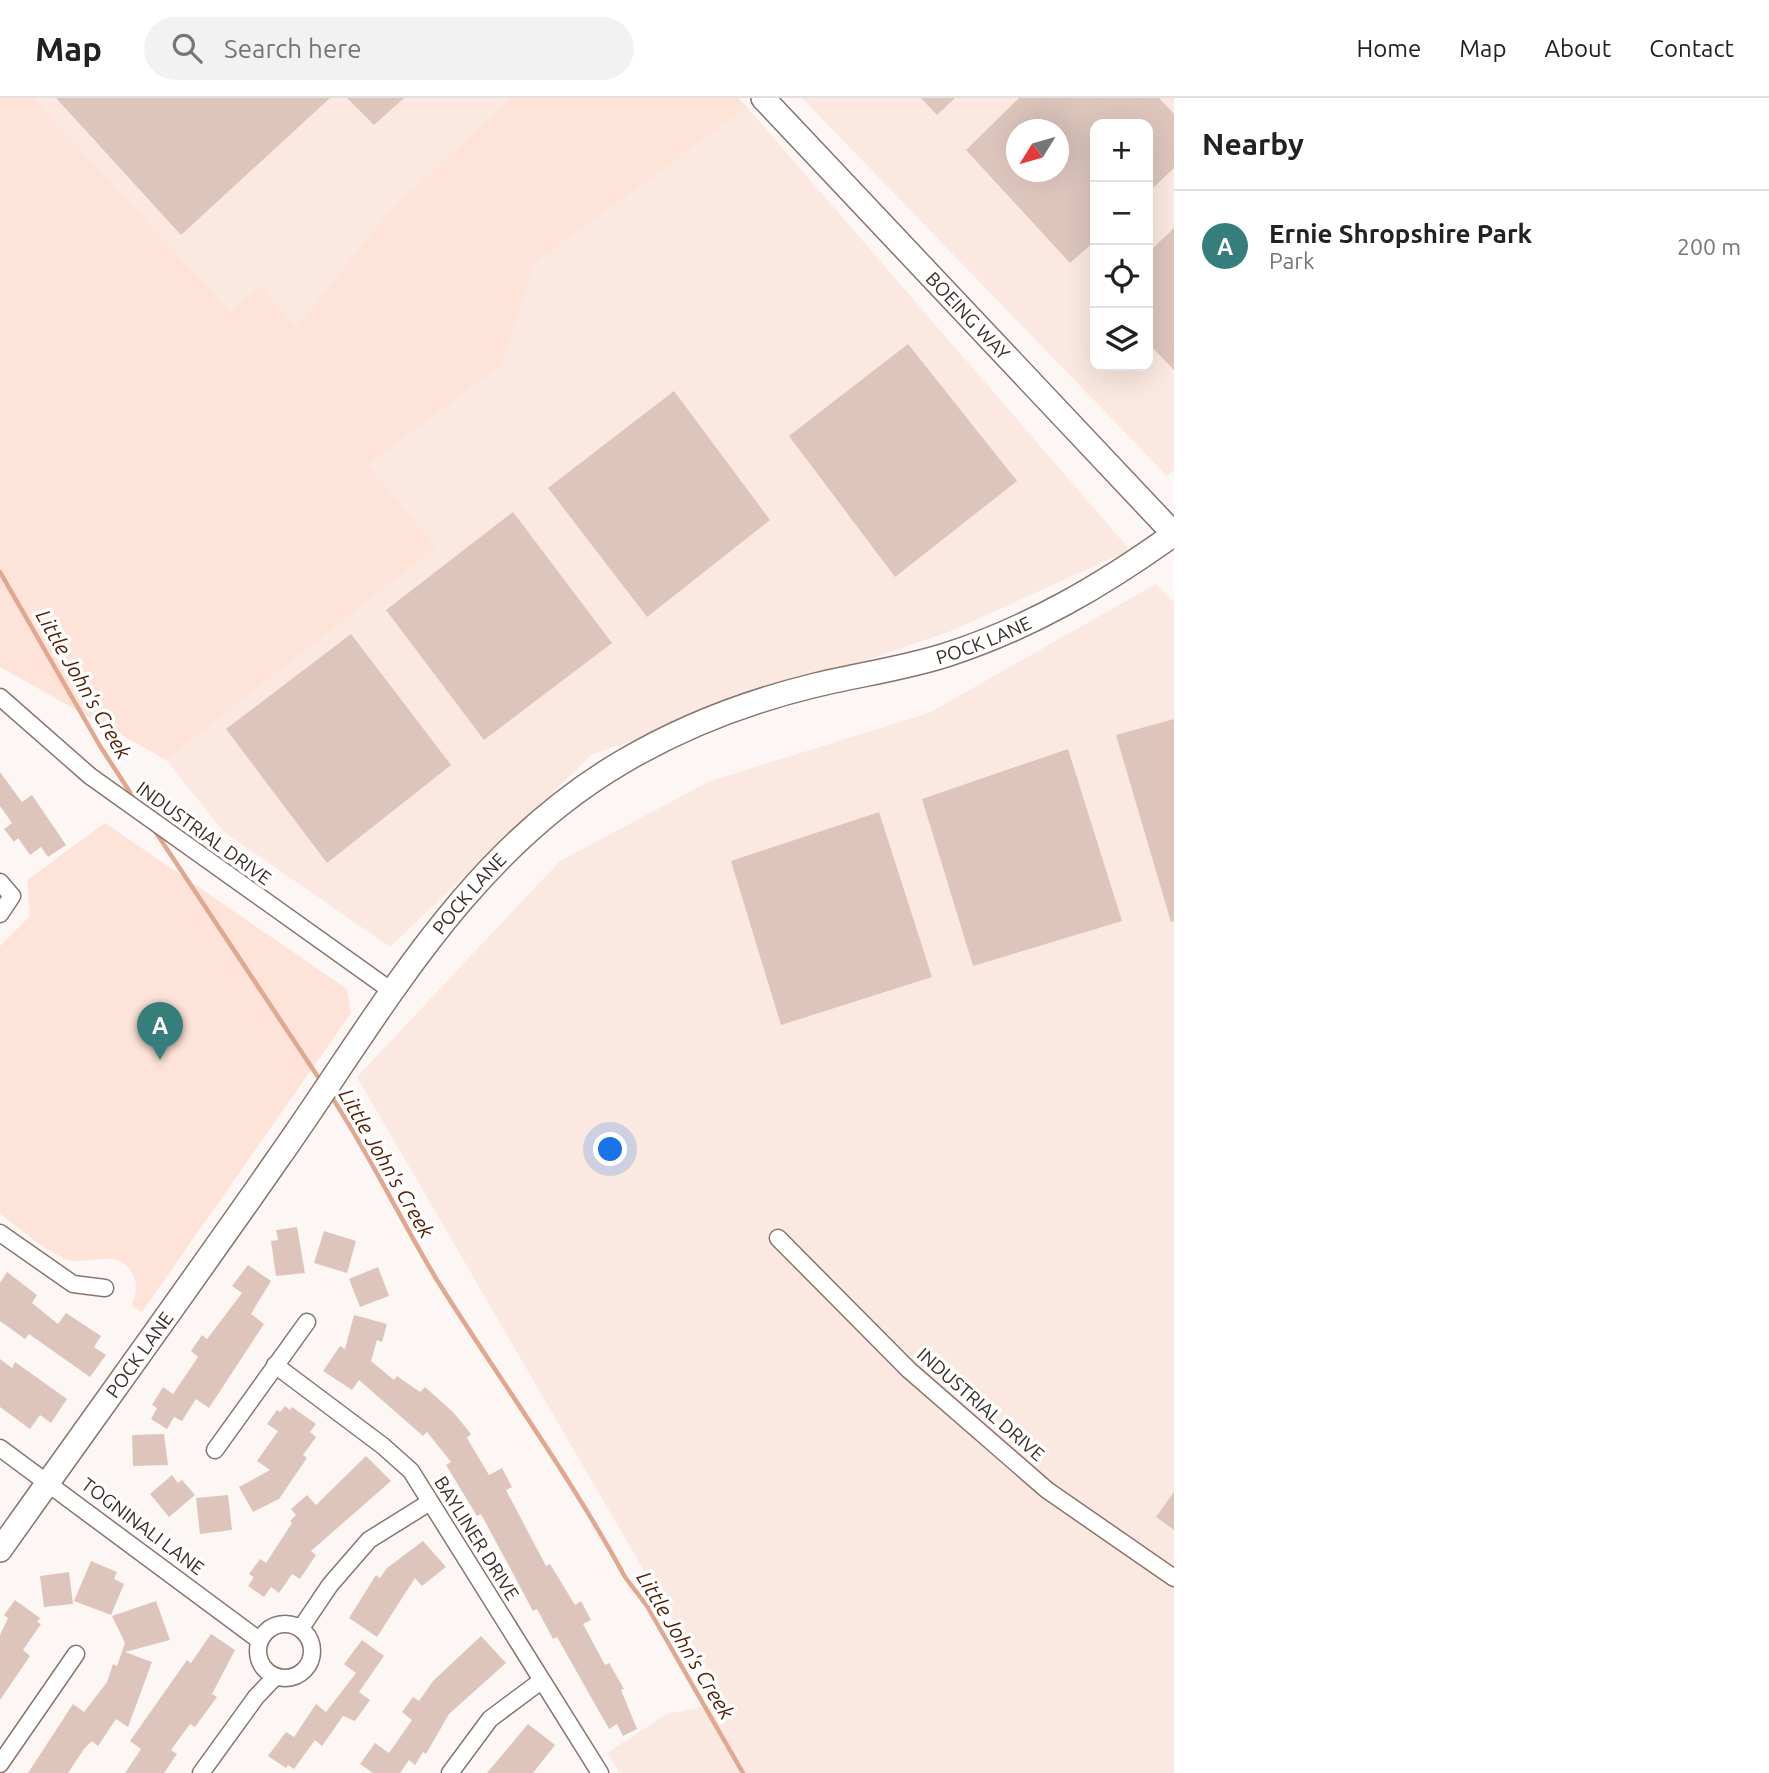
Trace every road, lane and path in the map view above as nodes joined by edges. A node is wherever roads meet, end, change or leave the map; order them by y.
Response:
1 (762, 98) edge
2 (1174, 534) edge
3 (0, 697) edge
4 (0, 882) edge
5 (0, 914) edge
6 (393, 992) junction
7 (0, 1233) edge
8 (778, 1238) dead end
9 (105, 1288) dead end
10 (307, 1322) dead end
11 (275, 1365) junction
12 (0, 1448) edge
13 (215, 1450) dead end
14 (48, 1481) junction
15 (430, 1502) junction
16 (0, 1550) edge
17 (1174, 1578) edge
18 (301, 1628) junction
19 (259, 1640) junction
20 (76, 1654) dead end
21 (275, 1677) junction
22 (541, 1681) junction
23 (0, 1764) edge
24 (201, 1773) edge
25 (450, 1773) edge
26 (600, 1773) edge

1 - 2 street, BOEING WAY
2 - 6 street, POCK LANE
3 - 6 street, INDUSTRIAL DRIVE
4 - 5 street
6 - 14 street, POCK LANE
7 - 9 street
8 - 17 street, INDUSTRIAL DRIVE
10 - 11 street
11 - 13 street
11 - 15 street, BAYLINER DRIVE
12 - 14 street, TOGNINALI LANE
14 - 16 street, POCK LANE
14 - 19 street, TOGNINALI LANE
15 - 18 street
15 - 22 street, BAYLINER DRIVE
18 - 19 street
18 - 21 street
19 - 21 street
20 - 23 street
21 - 24 street
22 - 25 street
22 - 26 street, BAYLINER DRIVE

